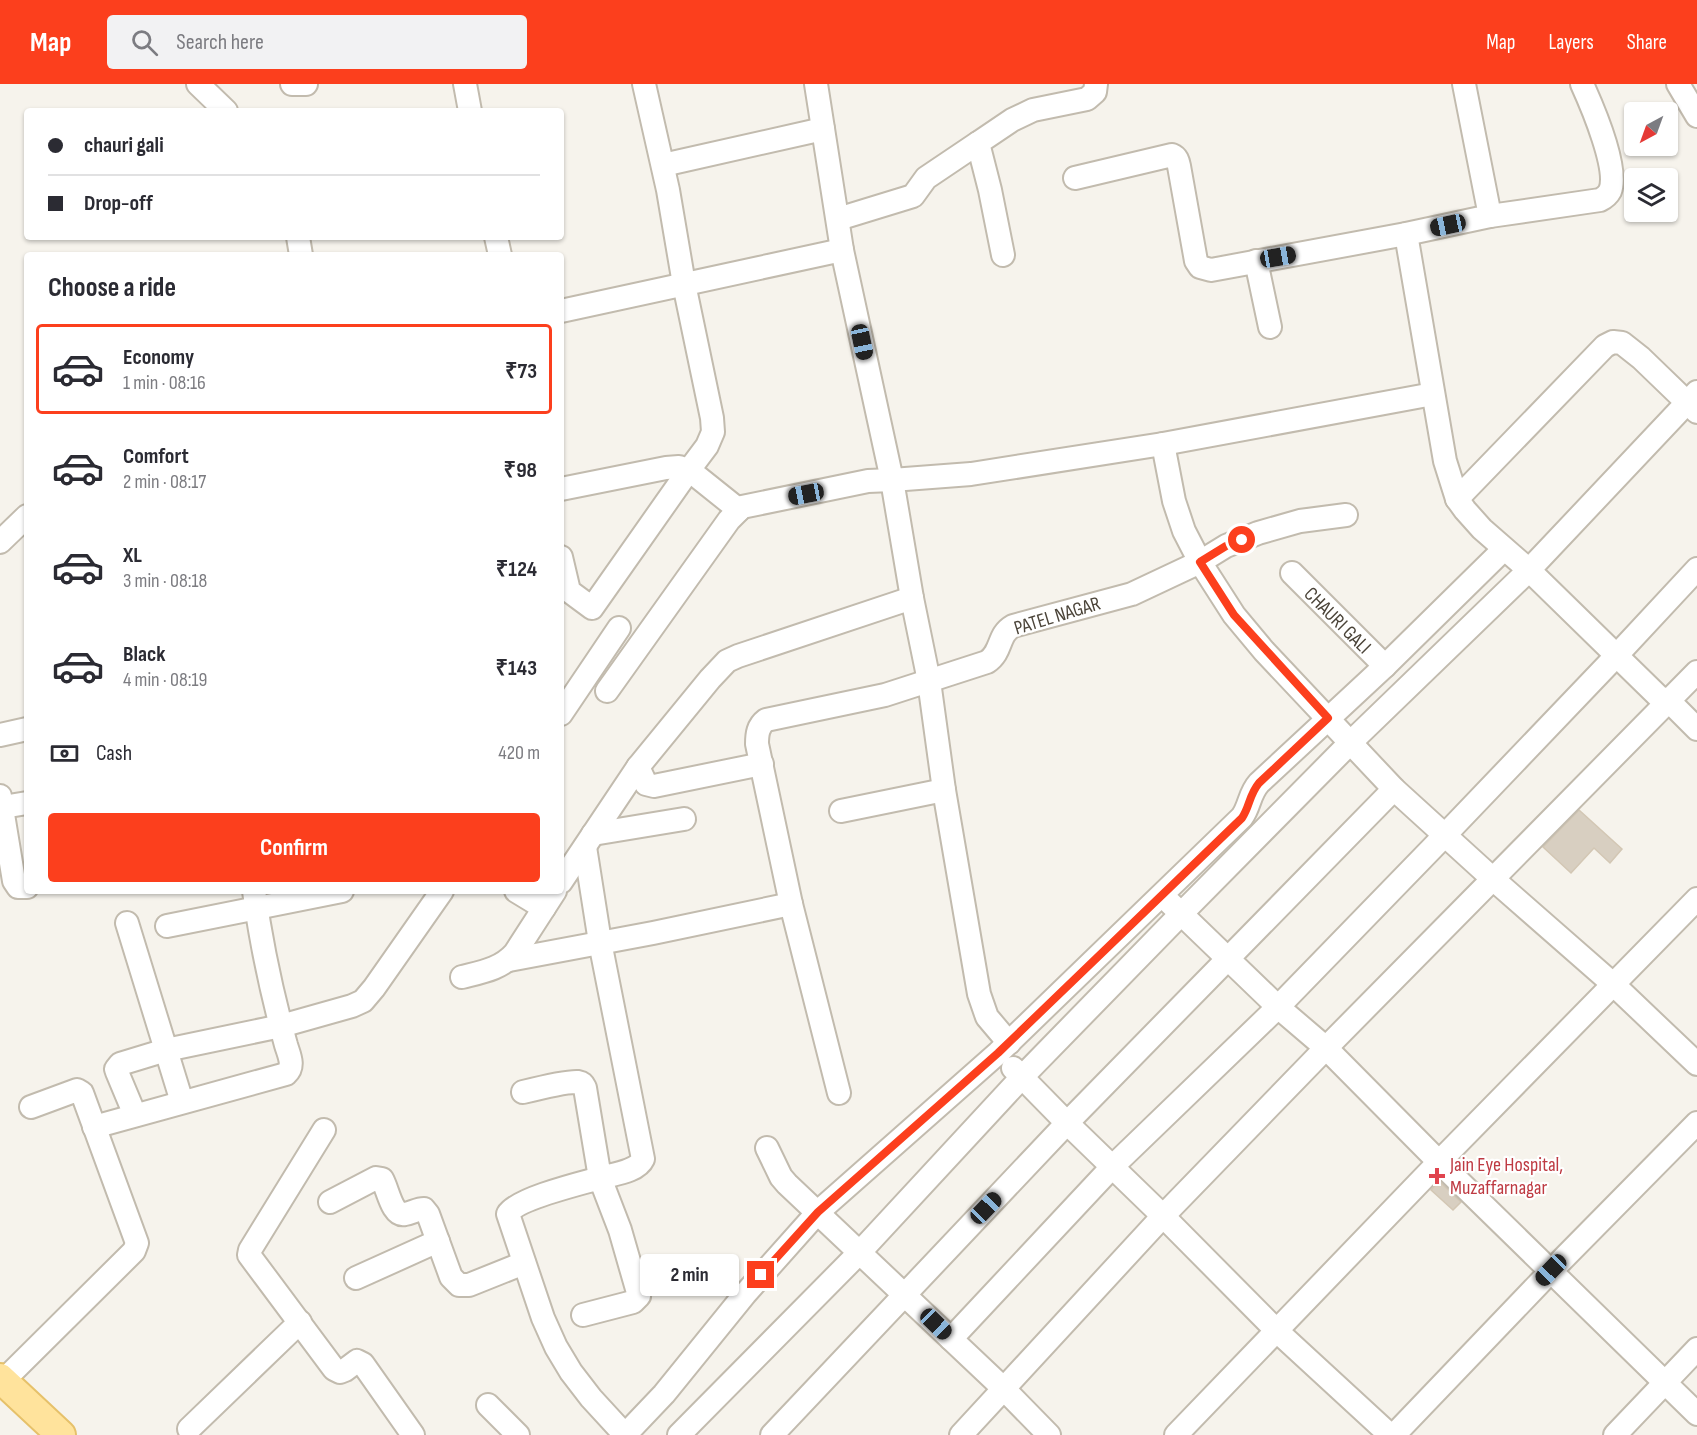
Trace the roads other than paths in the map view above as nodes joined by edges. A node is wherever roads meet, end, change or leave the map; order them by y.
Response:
1 (292, 84) edge
2 (306, 84) edge
3 (465, 84) edge
4 (644, 84) edge
5 (816, 84) edge
6 (1096, 84) edge
7 (1464, 84) edge
8 (1582, 84) edge
9 (1677, 84) edge
10 (469, 108) edge
11 (1697, 116) edge
12 (824, 129) junction
13 (978, 143) junction
14 (663, 165) junction
15 (1075, 178) dead end
16 (1490, 216) junction
17 (838, 219) junction
18 (1406, 234) junction
19 (842, 250) junction
20 (1003, 255) dead end
21 (1257, 261) junction
22 (684, 284) junction
23 (564, 310) edge
24 (1270, 327) dead end
25 (1432, 394) junction
26 (1694, 402) edge
27 (1163, 444) junction
28 (689, 470) junction
29 (892, 480) junction
30 (564, 488) edge
31 (1457, 499) junction
32 (739, 510) junction
33 (1346, 515) dead end
34 (24, 519) edge
35 (0, 542) edge
36 (1504, 549) junction
37 (1200, 562) junction
38 (1697, 569) edge
39 (1529, 570) junction
40 (1292, 573) dead end
41 (565, 597) edge
42 (912, 598) junction
43 (592, 608) junction
44 (619, 628) junction
45 (640, 644) junction
46 (1617, 655) junction
47 (1384, 666) junction
48 (1697, 672) edge
49 (929, 681) junction
50 (608, 691) dead end
51 (1669, 701) junction
52 (564, 710) edge
53 (1328, 718) junction
54 (1697, 729) edge
55 (24, 730) edge
56 (0, 735) edge
57 (1351, 742) junction
58 (762, 764) junction
59 (638, 767) junction
60 (1394, 789) junction
61 (944, 790) junction
62 (1, 802) edge
63 (24, 803) edge
64 (841, 811) dead end
65 (684, 819) dead end
66 (1445, 835) junction
67 (589, 841) junction
68 (564, 878) edge
69 (1493, 879) junction
70 (24, 887) edge
71 (313, 894) edge
72 (440, 894) edge
73 (528, 894) edge
74 (1162, 895) junction
75 (549, 899) edge
76 (1697, 899) edge
77 (255, 900) edge
78 (791, 904) junction
79 (1181, 914) junction
80 (128, 923) dead end
81 (167, 926) dead end
82 (600, 942) junction
83 (1228, 958) junction
84 (509, 960) junction
85 (462, 977) dead end
86 (1614, 985) junction
87 (1278, 1006) junction
88 (281, 1026) junction
89 (1004, 1048) junction
90 (1326, 1048) junction
91 (166, 1050) junction
92 (1697, 1064) edge
93 (1022, 1077) junction
94 (523, 1092) dead end
95 (840, 1094) dead end
96 (182, 1102) junction
97 (31, 1107) dead end
98 (135, 1115) junction
99 (1067, 1123) junction
100 (1697, 1123) edge
101 (94, 1127) junction
102 (324, 1130) dead end
103 (767, 1148) dead end
104 (1439, 1162) junction
105 (1112, 1167) junction
106 (600, 1178) junction
107 (330, 1202) dead end
108 (818, 1212) junction
109 (1163, 1216) junction
110 (438, 1241) junction
111 (860, 1252) junction
112 (524, 1263) junction
113 (1551, 1270) junction
114 (356, 1278) dead end
115 (904, 1294) junction
116 (583, 1315) dead end
117 (300, 1322) junction
118 (1277, 1331) junction
119 (951, 1339) junction
120 (1697, 1349) edge
121 (1665, 1383) junction
122 (1, 1386) edge
123 (1004, 1389) junction
124 (488, 1405) dead end
125 (1697, 1414) edge
126 (189, 1429) dead end
127 (39, 1435) edge
128 (62, 1435) edge
129 (413, 1435) edge
130 (518, 1435) edge
131 (625, 1435) edge
132 (679, 1435) edge
133 (772, 1435) edge
134 (961, 1435) edge
135 (1049, 1435) edge
136 (1176, 1435) edge
137 (1392, 1435) edge
138 (1615, 1435) edge

1 - 2 street
3 - 10 street
4 - 14 street
5 - 12 street
6 - 13 street
7 - 16 street
8 - 16 street
9 - 11 street
12 - 14 street
12 - 17 street
13 - 17 street
13 - 20 street
14 - 22 street
15 - 21 street
16 - 18 street
17 - 19 street
18 - 21 street
18 - 25 street
19 - 22 street
19 - 29 street
21 - 24 street
22 - 23 street
22 - 28 street
25 - 27 street
25 - 31 street
26 - 31 street
26 - 39 street
27 - 29 street
27 - 37 street
28 - 30 street
28 - 32 street
28 - 43 street
29 - 32 street
29 - 42 street
31 - 36 street
32 - 45 street
33 - 37 street
34 - 35 street
36 - 39 street
36 - 47 street
37 - 49 street, PATEL NAGAR
37 - 53 street
38 - 46 street
39 - 46 street
39 - 57 street
40 - 47 street, CHAURI GALI
41 - 43 street
42 - 49 street
42 - 59 street
43 - 44 street
44 - 45 street
44 - 52 street
45 - 50 street
46 - 51 street
46 - 66 street
47 - 53 street
48 - 51 street
49 - 58 street, PATEL NAGAR
49 - 61 street
51 - 54 street
51 - 69 street
53 - 57 street
53 - 74 street
55 - 56 street
57 - 60 street
57 - 79 street
58 - 59 street
58 - 78 street, PATEL NAGAR
59 - 67 street
60 - 66 street
60 - 83 street
61 - 64 street
61 - 89 street
62 - 63 street
62 - 70 street
65 - 67 street
66 - 69 street
66 - 87 street
67 - 68 street
67 - 82 street
69 - 86 street
69 - 90 street
71 - 77 street
72 - 88 street
73 - 75 street
74 - 79 street
74 - 89 street
75 - 84 street
76 - 86 street
77 - 81 street
77 - 88 street
78 - 82 street
78 - 95 street, PATEL NAGAR
79 - 83 street
79 - 93 street
80 - 91 street
82 - 84 street
82 - 106 street
83 - 87 street
83 - 99 street
84 - 85 street
86 - 92 street
86 - 104 street
87 - 90 street
87 - 105 street
88 - 91 street
88 - 96 street
89 - 93 street
89 - 108 street
90 - 104 street
90 - 109 street
91 - 96 street
91 - 98 street
93 - 99 street
93 - 111 street
94 - 106 street
96 - 98 street
97 - 101 street
98 - 101 street
99 - 105 street
99 - 115 street
100 - 113 street
101 - 122 street
102 - 117 street
103 - 108 street
104 - 113 street
104 - 118 street
105 - 109 street
105 - 119 street
106 - 112 street
106 - 116 street
107 - 110 street
108 - 111 street
108 - 131 street
109 - 118 street
109 - 123 street
110 - 112 street
110 - 114 street
111 - 115 street
111 - 132 street
112 - 131 street
113 - 121 street
113 - 137 street
115 - 119 street
115 - 133 street
117 - 126 street
117 - 129 street
118 - 136 street
118 - 137 street
119 - 123 street
120 - 121 street
121 - 125 street
121 - 138 street
122 - 127 main road
122 - 128 main road
123 - 134 street
123 - 135 street
124 - 130 street

